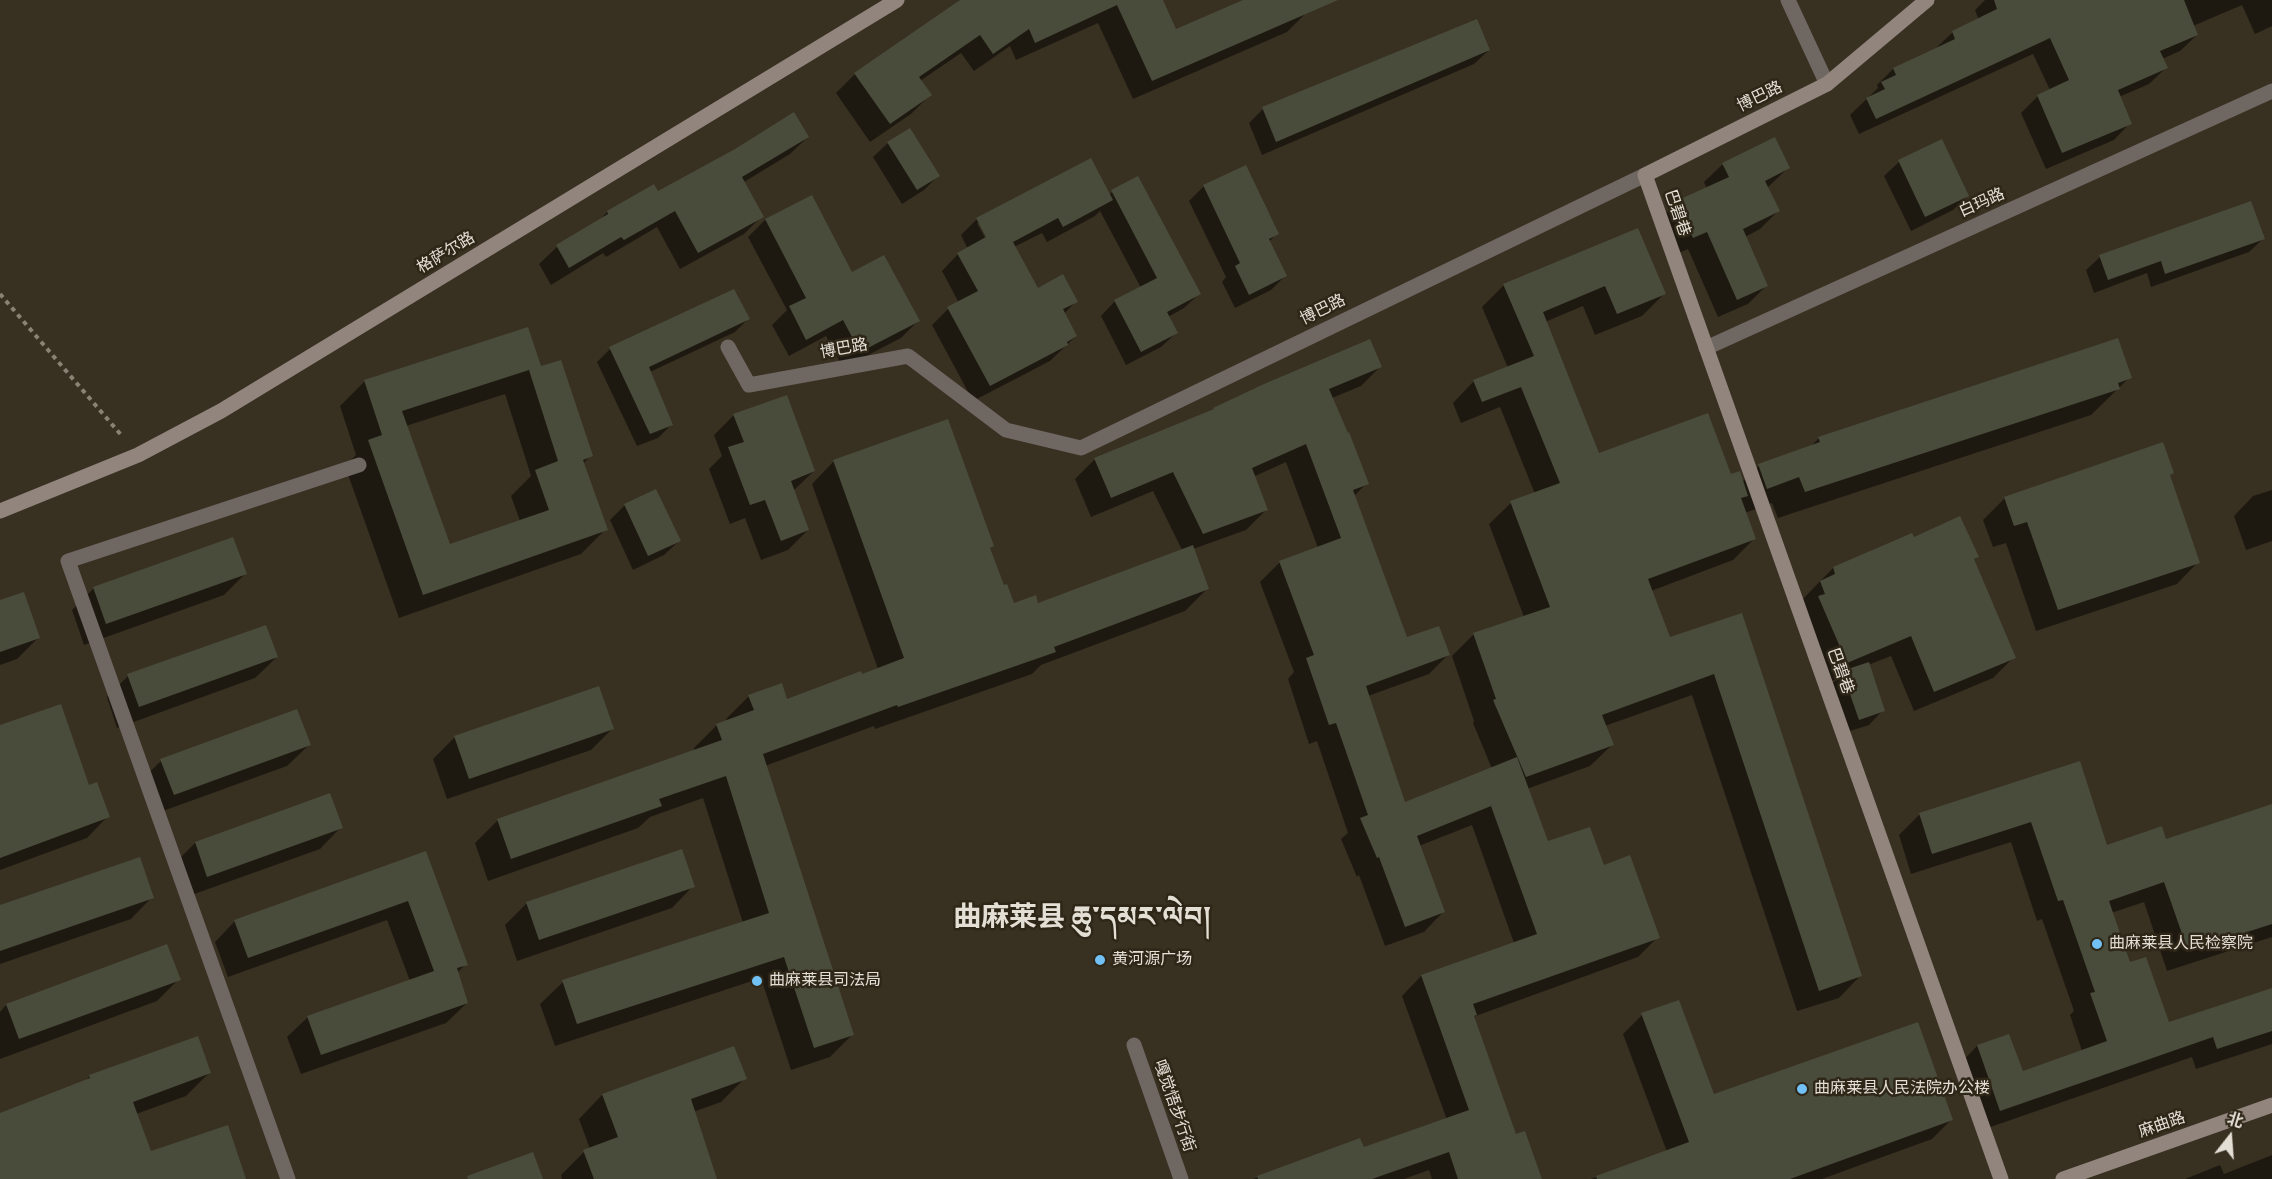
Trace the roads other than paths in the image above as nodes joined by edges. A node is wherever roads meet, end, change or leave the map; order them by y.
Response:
1 (897, 0) edge
2 (1788, 0) edge
3 (1927, 0) edge
4 (1827, 84) junction
5 (2272, 91) edge
6 (1645, 175) junction
7 (728, 347) dead end
8 (1706, 348) junction
9 (359, 465) dead end
10 (0, 511) edge
11 (1134, 1045) dead end
12 (2272, 1105) edge
13 (288, 1179) edge
14 (1181, 1179) edge
15 (2001, 1179) edge
16 (2063, 1179) edge

1 - 10 street, 格萨尔路
2 - 4 street
3 - 4 street, 博巴路
4 - 6 street, 博巴路
5 - 8 street, 白玛路
6 - 7 street, 博巴路
6 - 8 street, 巴碧巷
8 - 15 street, 巴碧巷
9 - 13 street
11 - 14 street, 嘎觉悟步行街
12 - 16 street, 麻曲路

